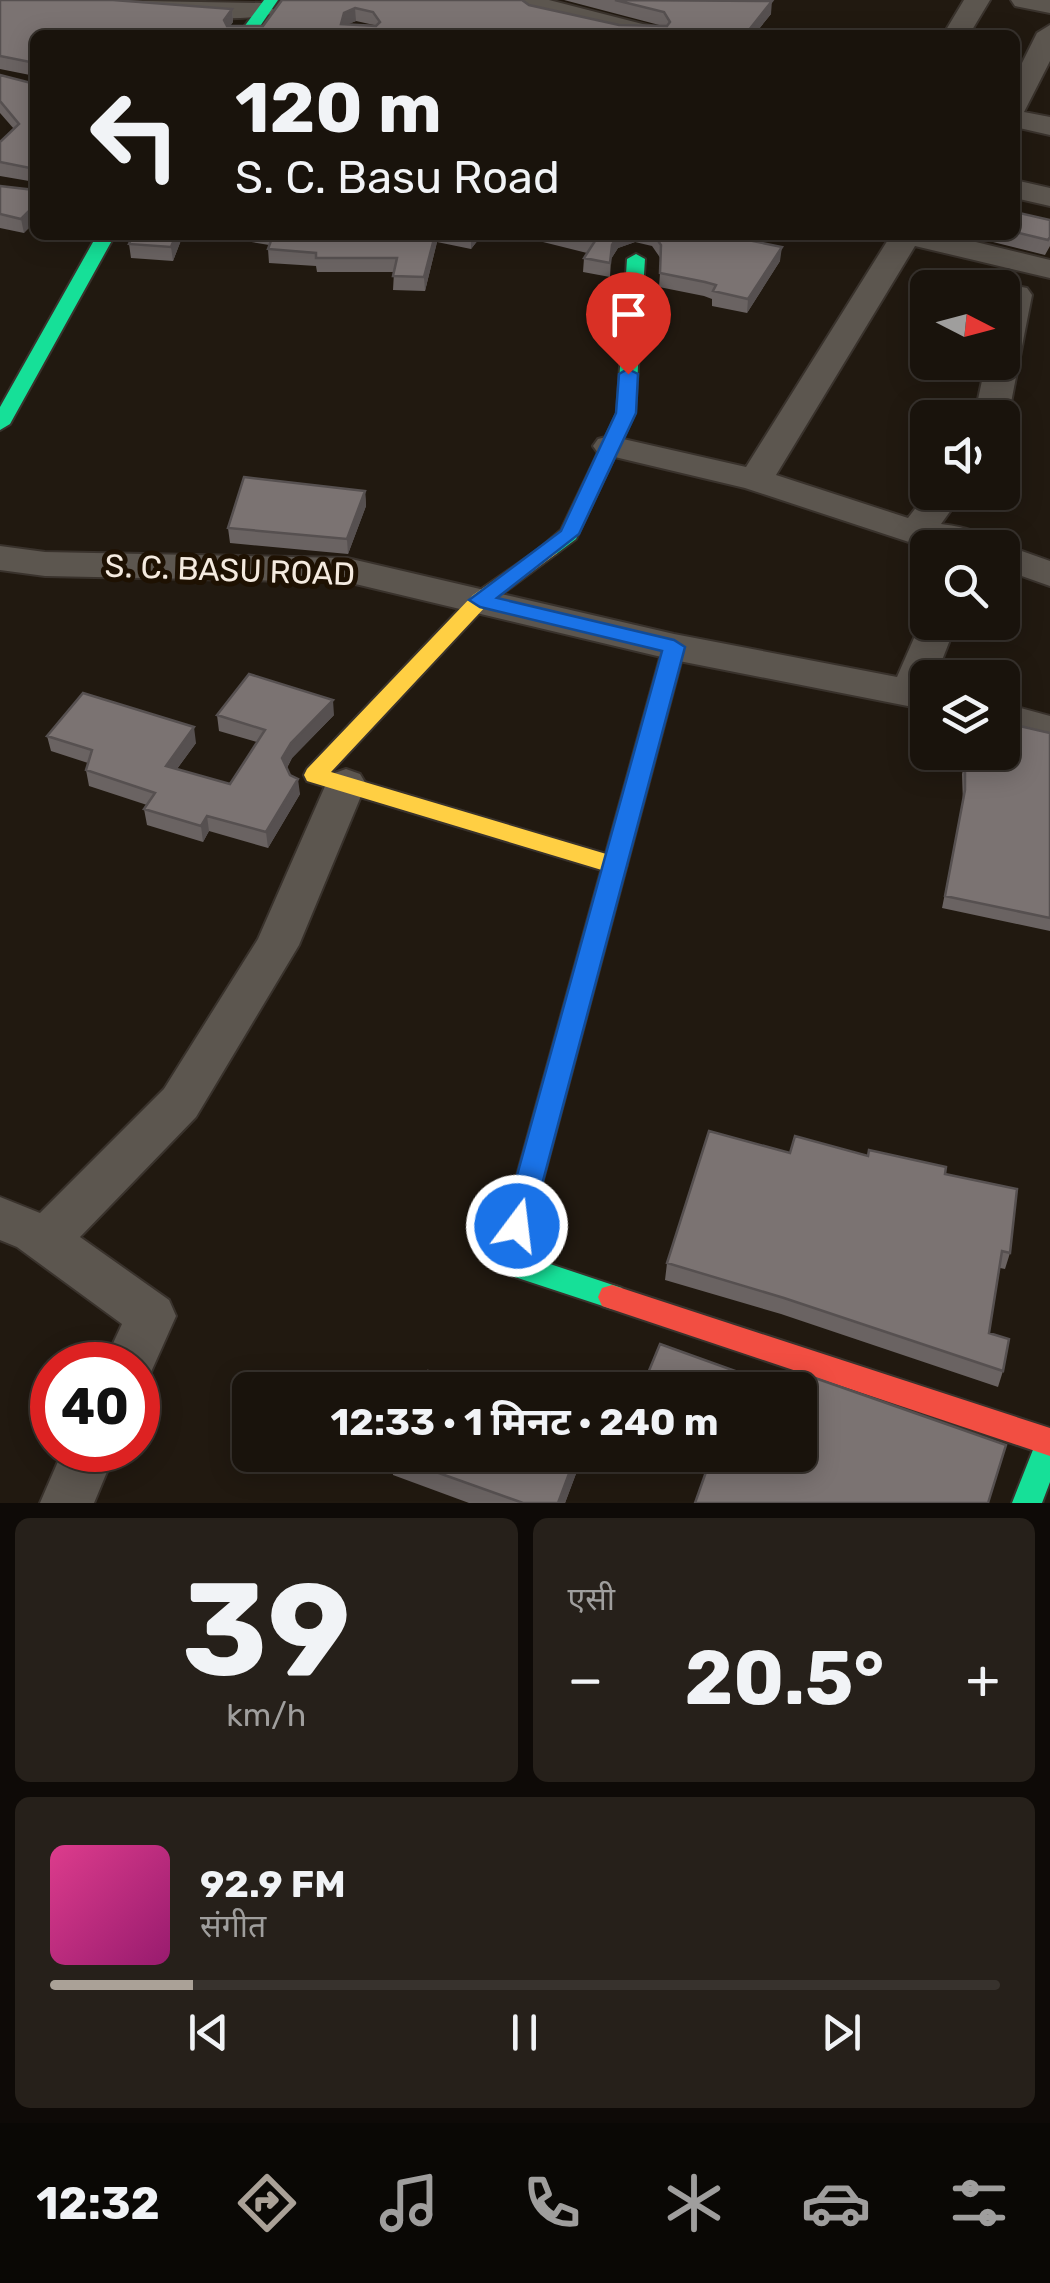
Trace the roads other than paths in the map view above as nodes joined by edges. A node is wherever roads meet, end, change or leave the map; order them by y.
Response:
1 (100, 0) edge
2 (536, 0) edge
3 (977, 0) edge
4 (1024, 0) edge
5 (1050, 5) edge
6 (267, 6) edge
7 (250, 30) edge
8 (633, 30) edge
9 (959, 30) edge
10 (1050, 33) edge
11 (1020, 96) edge
12 (1020, 120) edge
13 (1050, 126) edge
14 (1020, 190) edge
15 (1050, 197) edge
16 (103, 240) edge
17 (905, 240) edge
18 (929, 240) edge
19 (636, 259) dead end
20 (1050, 269) edge
21 (0, 424) edge
22 (610, 446) junction
23 (755, 480) junction
24 (933, 510) edge
25 (918, 530) edge
26 (910, 531) edge
27 (0, 558) edge
28 (1020, 563) edge
29 (1050, 574) edge
30 (480, 600) junction
31 (674, 647) junction
32 (910, 692) edge
33 (1020, 722) edge
34 (1050, 730) edge
35 (346, 784) junction
36 (615, 864) junction
37 (0, 1218) edge
38 (45, 1240) junction
39 (139, 1342) edge
40 (1050, 1442) edge
41 (80, 1472) edge
42 (66, 1503) edge
43 (1026, 1503) edge

1 - 6 street
2 - 8 street
3 - 9 street
4 - 5 street
6 - 7 street
10 - 11 street
12 - 13 street
14 - 15 street
16 - 21 street
17 - 23 street
18 - 20 street
19 - 22 street
22 - 23 street
22 - 30 street
23 - 26 street
24 - 25 street
27 - 30 street, S. C. BASU ROAD
28 - 29 street
30 - 31 street, S. C. BASU ROAD
30 - 35 street
31 - 32 street, S. C. BASU ROAD
31 - 36 street
33 - 34 street
35 - 36 street
35 - 38 street
36 - 40 street
37 - 38 street
38 - 39 street
40 - 43 street
41 - 42 street

